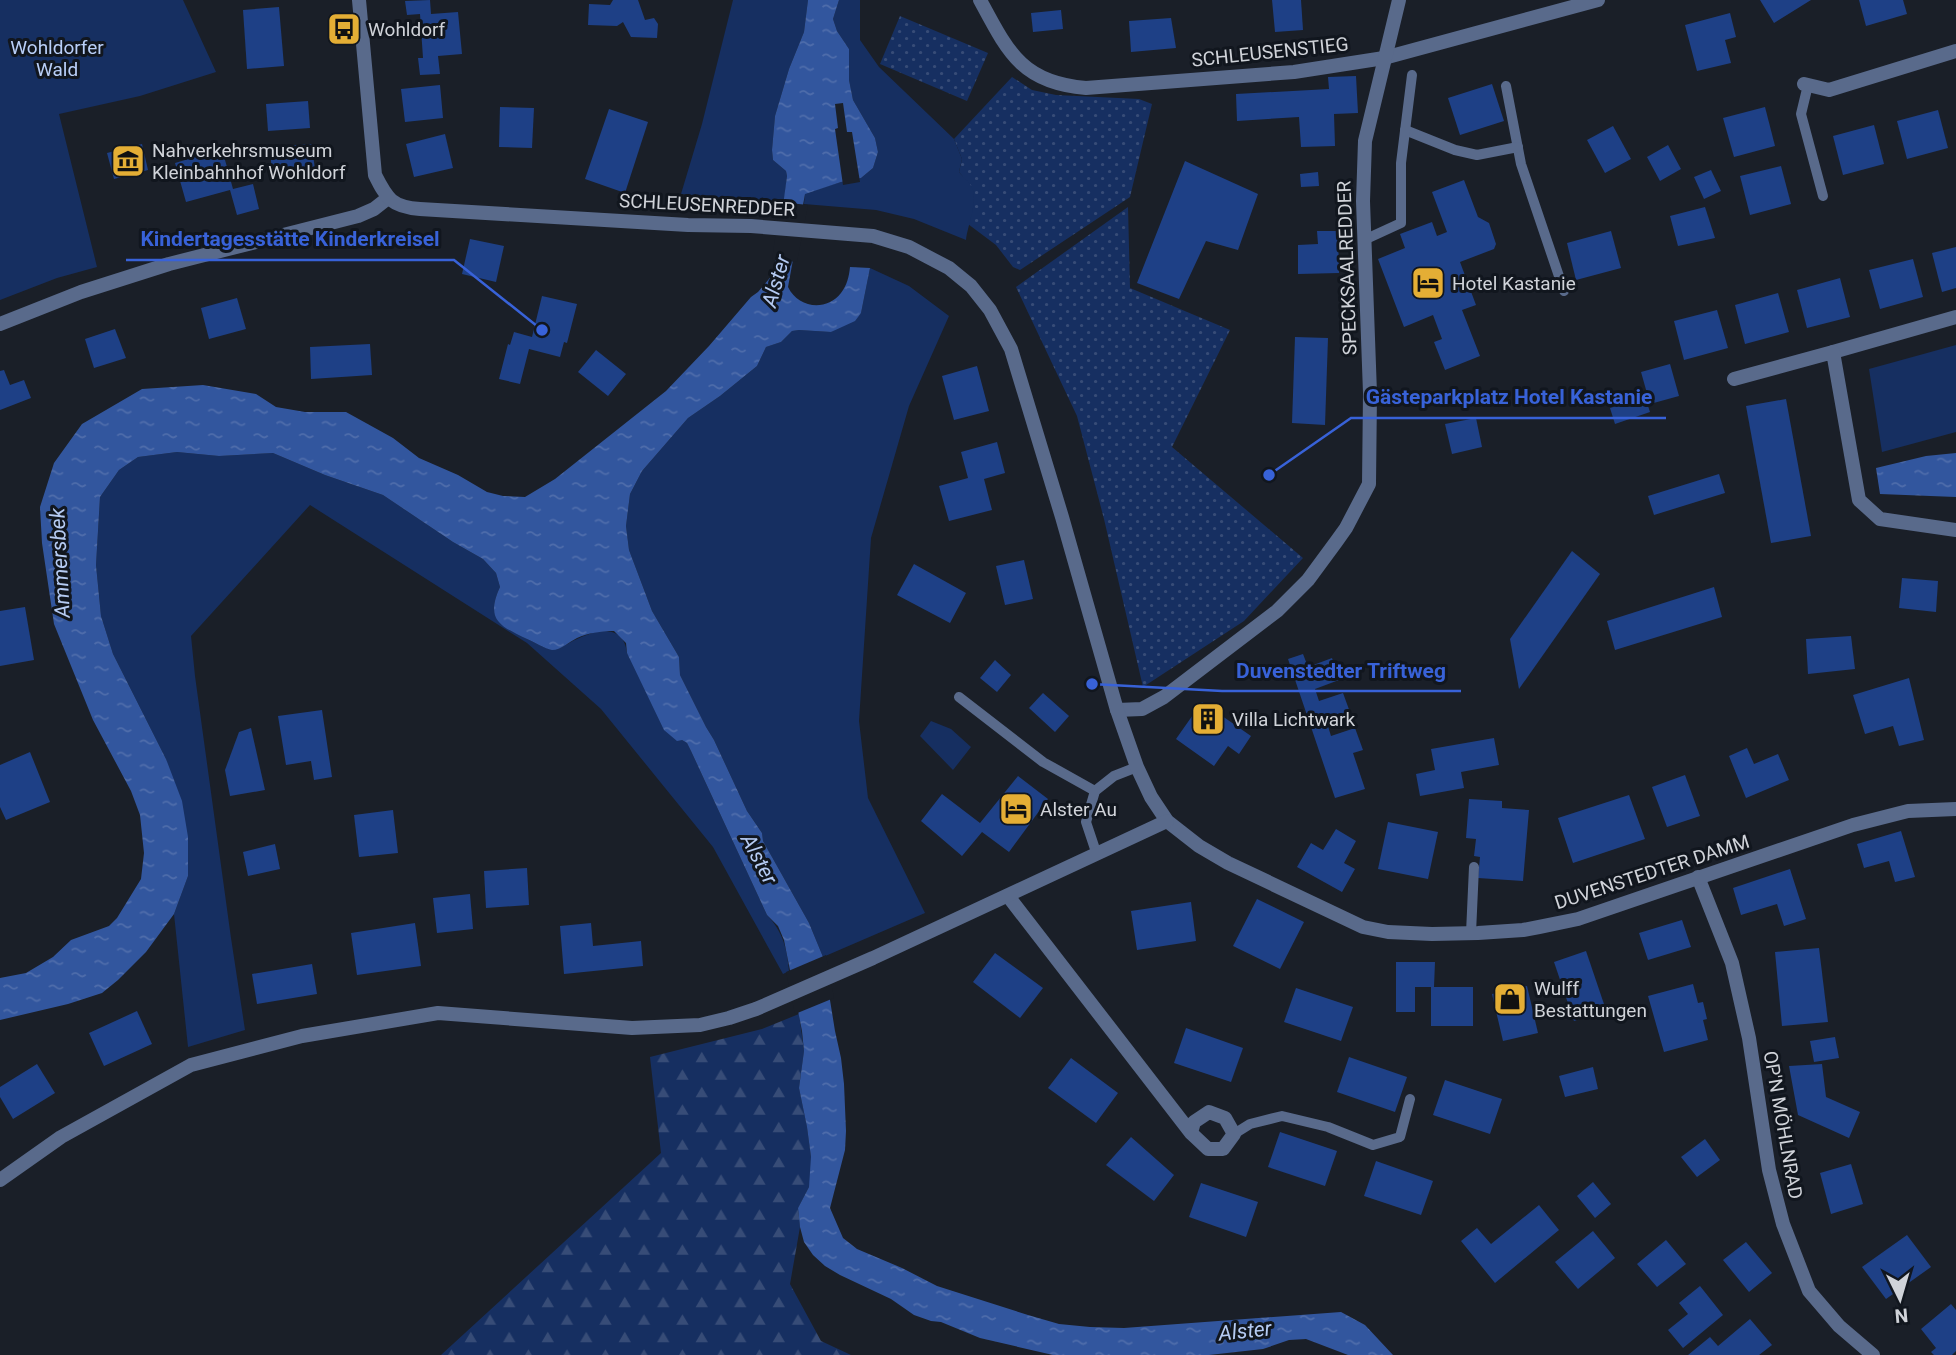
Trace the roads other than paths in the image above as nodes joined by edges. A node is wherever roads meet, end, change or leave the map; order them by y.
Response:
1 (359, 0) edge
2 (980, 0) edge
3 (1399, 0) edge
4 (1598, 0) edge
5 (1956, 51) edge
6 (1384, 58) junction
7 (1412, 75) dead end
8 (1806, 85) joint
9 (1506, 86) dead end
10 (1405, 130) junction
11 (1518, 147) junction
12 (1823, 195) dead end
13 (388, 198) junction
14 (1364, 240) junction
15 (1564, 291) dead end
16 (1956, 317) edge
17 (0, 324) edge
18 (1833, 352) junction
19 (1734, 379) dead end
20 (1956, 530) edge
21 (959, 697) dead end
22 (1117, 710) junction
23 (1137, 767) junction
24 (1095, 791) junction
25 (1956, 809) edge
26 (1167, 821) junction
27 (1097, 855) junction
28 (1474, 867) dead end
29 (1699, 877) junction
30 (1008, 896) junction
31 (1471, 933) junction
32 (1410, 1099) dead end
33 (1191, 1133) junction
34 (1234, 1134) junction
35 (0, 1180) edge
36 (1873, 1355) edge

1 - 13 street
2 - 6 street, SCHLEUSENSTIEG
3 - 6 street, SPECKSAALREDDER
4 - 6 street, SCHLEUSENSTIEG
5 - 8 street
6 - 14 street, SPECKSAALREDDER
7 - 10 lane
8 - 12 lane
9 - 11 lane
10 - 11 lane
10 - 14 lane
11 - 15 lane
13 - 17 street
13 - 22 street, SCHLEUSENREDDER
14 - 22 street, SPECKSAALREDDER
16 - 18 street
18 - 19 street
18 - 20 street
21 - 24 lane
22 - 23 street, DUVENSTEDTER DAMM
23 - 24 lane
23 - 26 street, DUVENSTEDTER DAMM
24 - 27 lane
25 - 29 street, DUVENSTEDTER DAMM
26 - 27 street
26 - 31 street, DUVENSTEDTER DAMM
27 - 30 street
28 - 31 lane
29 - 31 street, DUVENSTEDTER DAMM
29 - 36 street, OP'N MÖHLNRAD
30 - 33 street
30 - 35 street
32 - 34 lane
33 - 34 street
33 - 34 street

